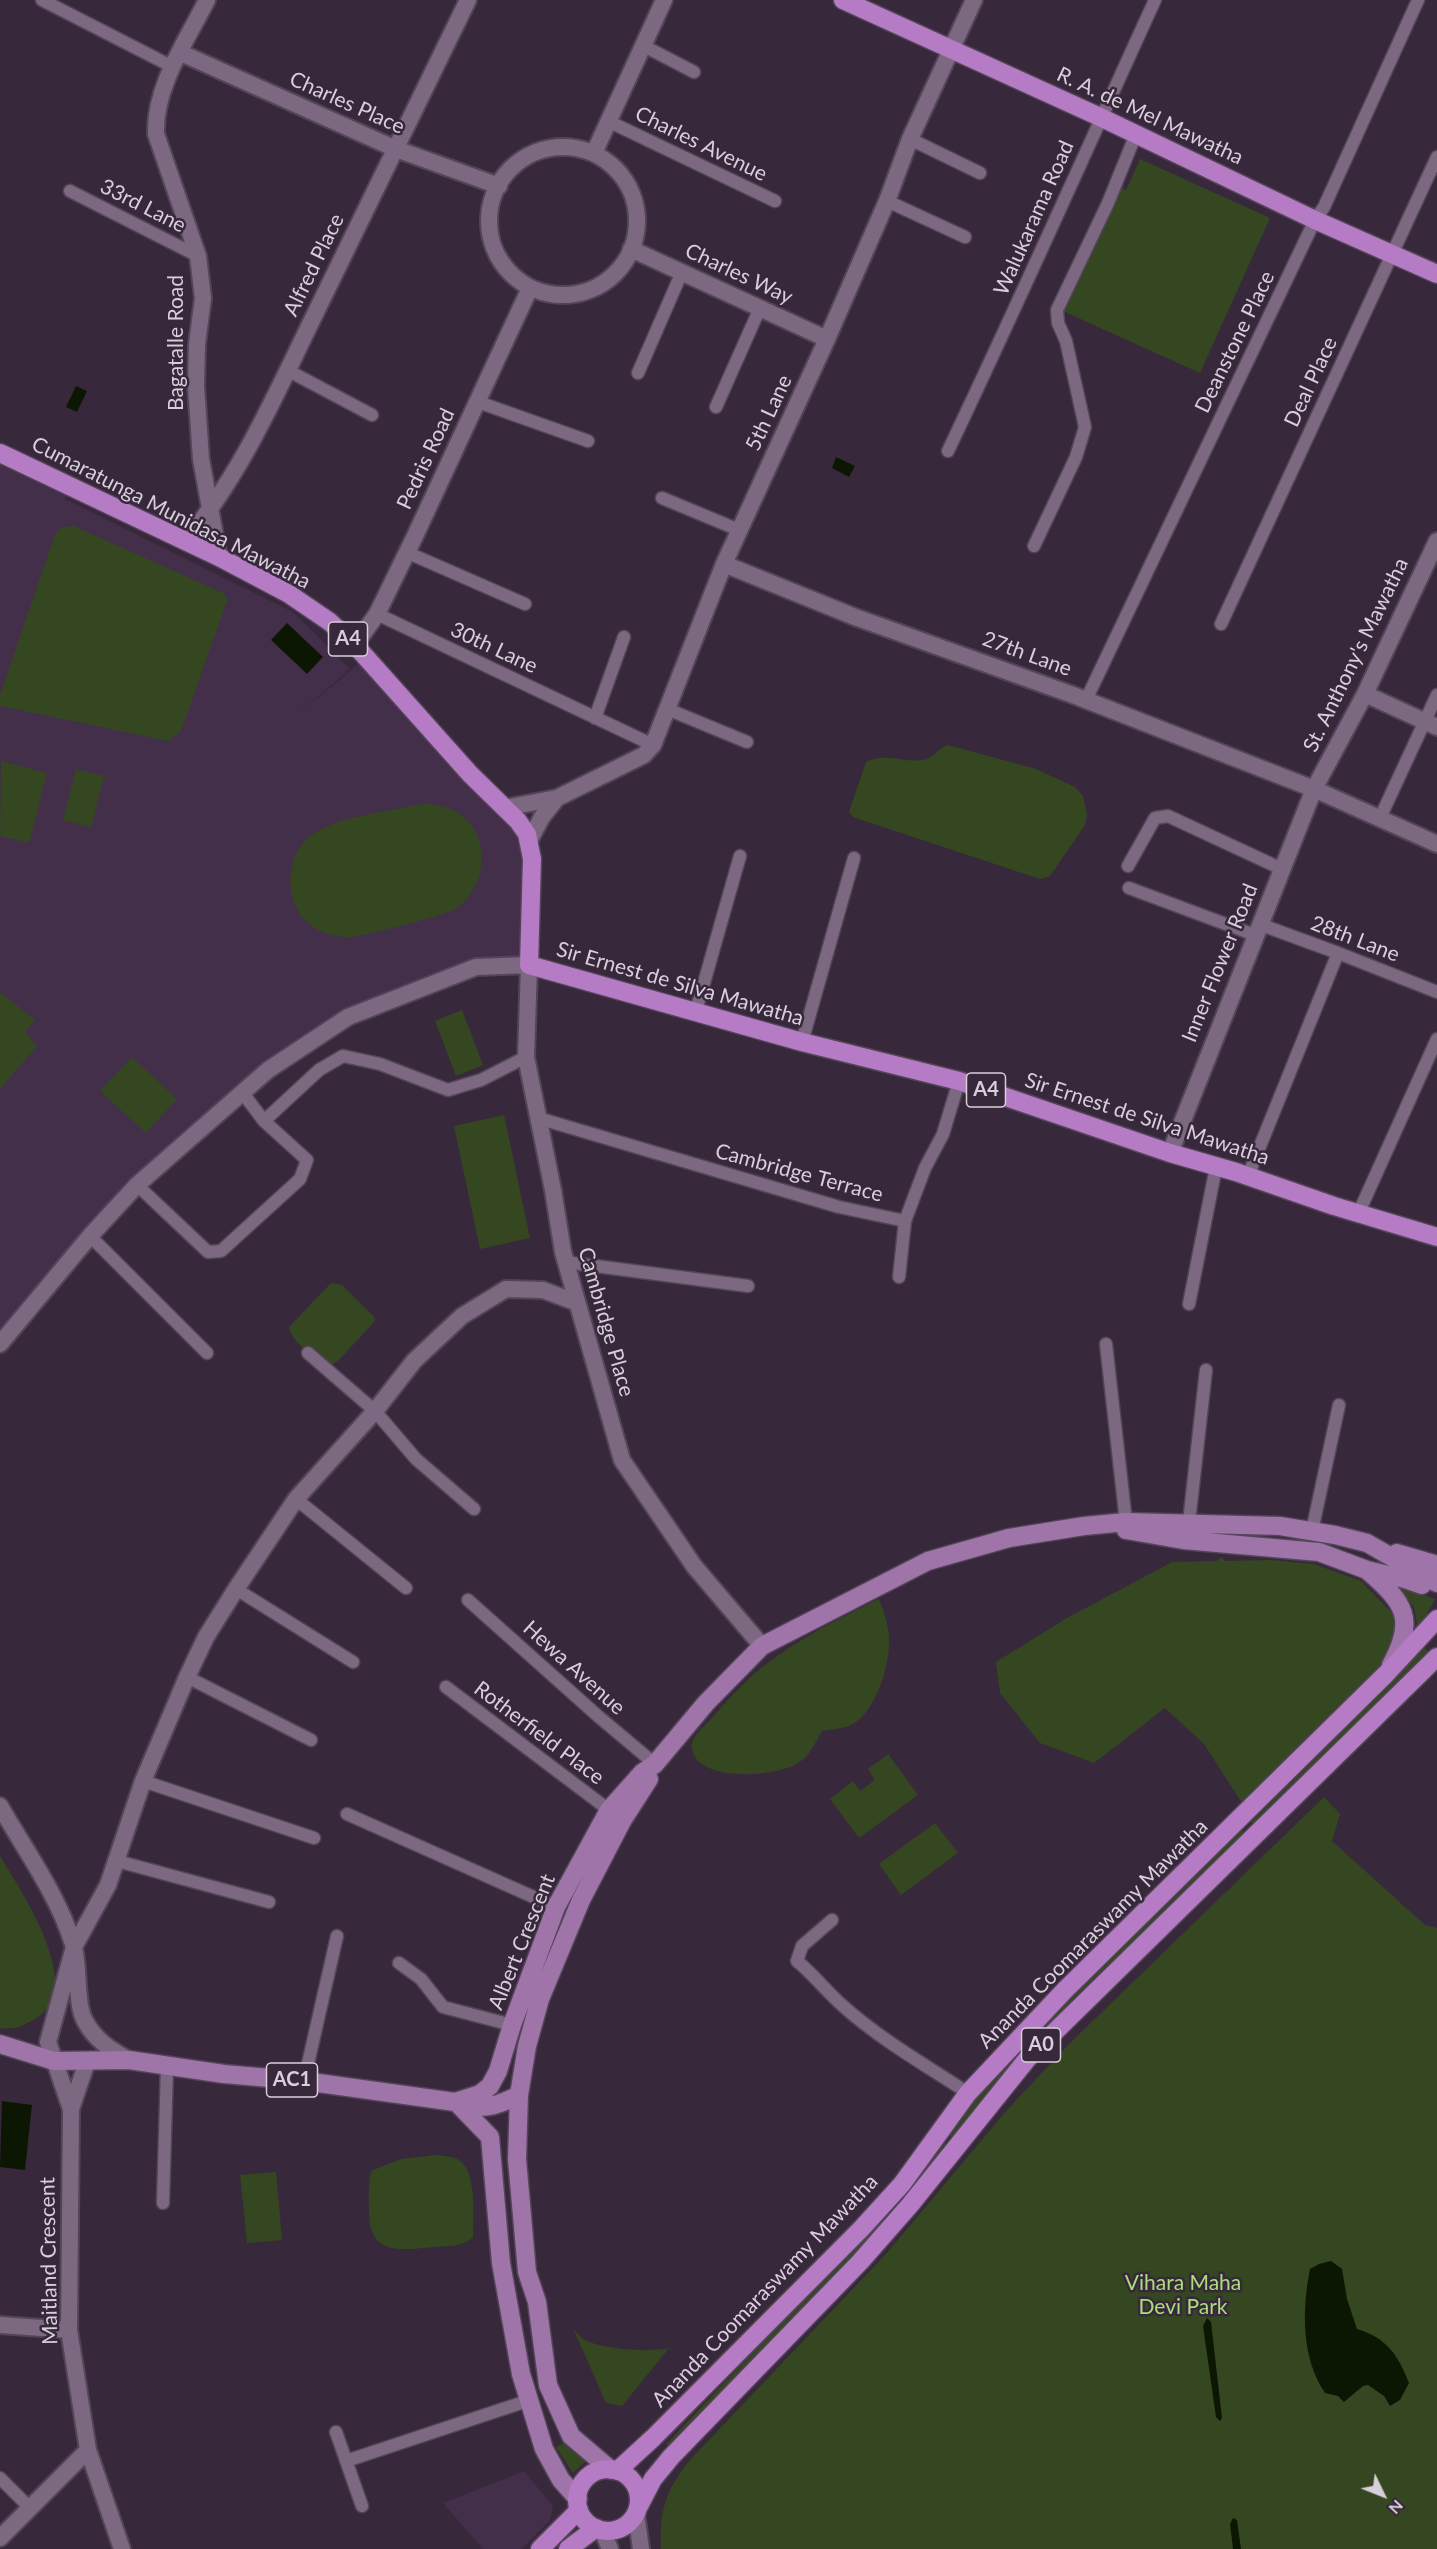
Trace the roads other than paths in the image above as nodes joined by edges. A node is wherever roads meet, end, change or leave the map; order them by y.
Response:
1 (42, 0) edge
2 (207, 0) edge
3 (468, 0) edge
4 (664, 0) edge
5 (974, 0) edge
6 (1155, 0) edge
7 (1418, 0) edge
8 (852, 2) edge
9 (642, 45) junction
10 (950, 49) junction
11 (177, 60) junction
12 (694, 72) dead end
13 (1100, 117) junction
14 (610, 122) junction
15 (1136, 134) junction
16 (910, 139) junction
17 (396, 149) junction
18 (594, 153) junction
19 (1437, 156) edge
20 (980, 173) dead end
21 (499, 186) junction
22 (70, 191) dead end
23 (775, 201) dead end
24 (887, 201) junction
25 (1315, 220) junction
26 (965, 237) dead end
27 (631, 249) junction
28 (1392, 255) junction
29 (198, 256) junction
30 (681, 272) junction
31 (1437, 274) edge
32 (530, 288) junction
33 (760, 308) junction
34 (827, 339) junction
35 (287, 370) junction
36 (638, 373) dead end
37 (478, 402) junction
38 (716, 407) dead end
39 (372, 415) dead end
40 (588, 441) dead end
41 (948, 451) dead end
42 (0, 453) edge
43 (662, 498) dead end
44 (209, 512) junction
45 (740, 530) junction
46 (1437, 540) edge
47 (185, 541) junction
48 (1034, 546) dead end
49 (406, 552) junction
50 (219, 558) junction
51 (724, 564) junction
52 (525, 604) dead end
53 (377, 614) junction
54 (1221, 624) dead end
55 (624, 637) dead end
56 (355, 645) junction
57 (1365, 694) junction
58 (1437, 695) edge
59 (1086, 700) junction
60 (667, 709) junction
61 (595, 718) junction
62 (1431, 724) edge
63 (747, 742) dead end
64 (653, 745) junction
65 (1314, 789) junction
66 (557, 798) junction
67 (504, 808) junction
68 (1380, 818) junction
69 (528, 843) junction
70 (1437, 844) edge
71 (740, 856) dead end
72 (854, 858) dead end
73 (1128, 866) dead end
74 (1282, 869) junction
75 (1128, 888) dead end
76 (1257, 930) junction
77 (1338, 953) junction
78 (529, 965) junction
79 (1437, 992) edge
80 (696, 1011) junction
81 (1437, 1040) edge
82 (802, 1042) junction
83 (526, 1057) junction
84 (959, 1081) junction
85 (242, 1092) junction
86 (538, 1118) junction
87 (264, 1121) junction
88 (1170, 1153) junction
89 (1216, 1167) junction
90 (1248, 1176) junction
91 (137, 1185) junction
92 (1359, 1212) junction
93 (905, 1221) junction
94 (90, 1236) junction
95 (1437, 1237) edge
96 (565, 1262) junction
97 (899, 1277) dead end
98 (748, 1286) dead end
99 (575, 1302) junction
100 (1190, 1304) dead end
101 (2, 1343) edge
102 (1106, 1344) dead end
103 (207, 1353) dead end
104 (308, 1353) dead end
105 (1206, 1370) dead end
106 (1339, 1405) dead end
107 (375, 1411) junction
108 (296, 1499) junction
109 (474, 1509) dead end
110 (1126, 1522) junction
111 (1190, 1522) junction
112 (1098, 1524) junction
113 (1312, 1531) junction
114 (1367, 1543) junction
115 (1437, 1565) edge
116 (1367, 1570) junction
117 (1437, 1583) edge
118 (406, 1588) dead end
119 (236, 1589) junction
120 (1437, 1591) edge
121 (468, 1600) dead end
122 (1437, 1619) edge
123 (762, 1646) junction
124 (1437, 1657) edge
125 (353, 1662) dead end
126 (1386, 1674) junction
127 (187, 1677) junction
128 (446, 1687) dead end
129 (311, 1740) dead end
130 (655, 1764) junction
131 (143, 1781) junction
132 (0, 1806) edge
133 (609, 1810) junction
134 (347, 1814) dead end
135 (314, 1838) dead end
136 (117, 1861) junction
137 (269, 1902) dead end
138 (556, 1907) junction
139 (832, 1920) dead end
140 (547, 1933) junction
141 (337, 1936) dead end
142 (74, 1947) junction
143 (557, 1957) junction
144 (399, 1963) dead end
145 (512, 2025) junction
146 (0, 2044) edge
147 (129, 2060) junction
148 (54, 2061) junction
149 (87, 2062) junction
150 (167, 2066) junction
151 (304, 2081) junction
152 (968, 2094) junction
153 (519, 2096) junction
154 (455, 2102) junction
155 (71, 2109) junction
156 (490, 2137) junction
157 (518, 2137) junction
158 (163, 2203) dead end
159 (0, 2325) edge
160 (69, 2330) junction
161 (527, 2401) junction
162 (336, 2432) dead end
163 (88, 2450) junction
164 (346, 2461) junction
165 (614, 2470) junction
166 (0, 2478) edge
167 (578, 2504) junction
168 (362, 2506) dead end
169 (30, 2507) junction
170 (637, 2509) junction
171 (599, 2529) junction
172 (0, 2538) edge
173 (122, 2549) edge
174 (540, 2549) edge
175 (568, 2549) edge
176 (610, 2549) edge
177 (642, 2549) edge

1 - 11 street
2 - 11 main road, Bagatalle Road
3 - 17 main road, Alfred Place
4 - 9 main road
5 - 10 main road, 5th Lane
6 - 13 street, Walukarama Road
7 - 25 street, Deanstone Place
8 - 10 highway, R. A. de Mel Mawatha
9 - 12 street
9 - 14 main road
10 - 13 highway, R. A. de Mel Mawatha
10 - 16 main road, 5th Lane
11 - 17 main road, Charles Place
11 - 29 main road, Bagatalle Road
13 - 15 highway, R. A. de Mel Mawatha
13 - 41 street, Walukarama Road
14 - 18 main road
14 - 23 street, Charles Avenue
15 - 25 highway, R. A. de Mel Mawatha
15 - 48 street
16 - 20 street
16 - 24 main road, 5th Lane
17 - 21 main road, Charles Place
17 - 35 main road, Alfred Place
18 - 21 main road
18 - 27 main road
19 - 28 street, Deal Place
21 - 32 main road
22 - 29 street, 33rd Lane
24 - 26 street
24 - 34 main road, 5th Lane
25 - 28 highway, R. A. de Mel Mawatha
25 - 59 street, Deanstone Place
27 - 30 main road, Charles Way
27 - 32 main road
28 - 31 highway, R. A. de Mel Mawatha
28 - 54 street, Deal Place
29 - 44 main road, Bagatalle Road
30 - 33 main road, Charles Way
30 - 36 street
32 - 37 main road, Pedris Road
33 - 34 main road, Charles Way
33 - 38 street
34 - 45 main road, 5th Lane
35 - 39 street
35 - 44 main road, Alfred Place
37 - 40 street
37 - 49 main road, Pedris Road
42 - 47 highway, Cumaratunga Munidasa Mawatha / A4
43 - 45 street
44 - 47 main road, Alfred Place
44 - 50 main road, Bagatalle Road
45 - 51 main road, 5th Lane
46 - 57 main road, St. Anthony's Mawatha
47 - 50 highway, Cumaratunga Munidasa Mawatha / A4
49 - 52 street
49 - 53 main road, Pedris Road
50 - 56 highway, Cumaratunga Munidasa Mawatha / A4
51 - 59 main road, 27th Lane
51 - 60 main road, 5th Lane
53 - 56 main road, Pedris Road
53 - 61 street, 30th Lane
55 - 61 street
56 - 67 highway, Cumaratunga Munidasa Mawatha / A4
57 - 62 main road
57 - 65 main road, St. Anthony's Mawatha
58 - 62 street
59 - 65 main road, 27th Lane
60 - 63 street
60 - 64 main road, 5th Lane
61 - 64 street, 30th Lane
62 - 68 street
64 - 66 main road
65 - 68 main road, 27th Lane
65 - 74 main road, Inner Flower Road
66 - 67 main road
66 - 69 main road
67 - 69 highway, Cumaratunga Munidasa Mawatha / A4
68 - 70 main road, 27th Lane
69 - 78 highway, Cumaratunga Munidasa Mawatha / A4
71 - 80 street
72 - 82 street
73 - 74 street
74 - 76 main road, Inner Flower Road
75 - 76 street, 28th Lane
76 - 77 street, 28th Lane
76 - 88 main road, Inner Flower Road
77 - 79 street, 28th Lane
77 - 90 street
78 - 80 highway, Sir Ernest de Silva Mawatha / A4
78 - 83 main road, Cambridge Place
78 - 85 main road
80 - 82 highway, Sir Ernest de Silva Mawatha / A4
81 - 92 street
82 - 84 highway, Sir Ernest de Silva Mawatha / A4
83 - 86 main road, Cambridge Place
83 - 87 street
84 - 88 highway, Sir Ernest de Silva Mawatha / A4
84 - 93 street, Cambridge Terrace
85 - 87 street
85 - 91 main road
86 - 93 street, Cambridge Terrace
86 - 96 main road, Cambridge Place
87 - 91 street
88 - 89 highway, Sir Ernest de Silva Mawatha / A4
89 - 90 highway, Sir Ernest de Silva Mawatha / A4
89 - 100 street
90 - 92 highway, Sir Ernest de Silva Mawatha / A4
91 - 94 main road
92 - 95 highway, Sir Ernest de Silva Mawatha / A4
93 - 97 street
94 - 101 main road
94 - 103 street
96 - 98 street
96 - 99 main road, Cambridge Place
99 - 107 main road, Maitland Crescent
99 - 123 main road, Cambridge Place
102 - 110 street
104 - 107 street
105 - 111 street
106 - 113 street
107 - 108 main road, Maitland Crescent
107 - 109 street
108 - 118 street
108 - 119 main road, Maitland Crescent
110 - 111 main road
110 - 112 main road
111 - 113 main road
112 - 116 main road
112 - 123 main road, Albert Crescent
113 - 114 main road
114 - 115 main road
114 - 117 main road
116 - 120 main road
116 - 126 main road
119 - 125 street
119 - 127 main road, Maitland Crescent
121 - 130 street, Hewa Avenue
122 - 126 highway, Ananda Coomaraswamy Mawatha / A0
123 - 130 main road, Albert Crescent
124 - 170 highway, Ananda Coomaraswamy Mawatha / A0
126 - 152 highway, Ananda Coomaraswamy Mawatha / A0
127 - 129 street
127 - 131 main road, Maitland Crescent
128 - 133 street, Rotherfield Place
130 - 133 main road, Albert Crescent
130 - 143 main road, Albert Crescent
131 - 135 street
131 - 136 main road, Maitland Crescent
132 - 142 main road
133 - 138 main road, Albert Crescent
134 - 138 street
136 - 137 street
136 - 142 main road, Maitland Crescent
138 - 140 main road, Albert Crescent
139 - 152 street
140 - 143 main road
140 - 145 main road, Albert Crescent
141 - 151 street
142 - 147 main road
142 - 148 main road, Maitland Crescent
143 - 153 main road, Albert Crescent
144 - 145 street
145 - 154 main road, Albert Crescent
146 - 148 main road, AC1
147 - 149 main road, AC1
147 - 150 main road, AC1
148 - 149 main road, AC1
148 - 155 main road, Maitland Crescent
149 - 155 main road, Maitland Crescent
150 - 151 main road, AC1
150 - 158 street
151 - 154 main road, AC1
152 - 165 highway, Ananda Coomaraswamy Mawatha / A0
153 - 154 main road
153 - 157 main road, Albert Crescent
154 - 156 main road
155 - 160 main road, Maitland Crescent
156 - 157 main road
156 - 161 main road
157 - 165 main road, Albert Crescent
159 - 160 main road
160 - 163 main road, Maitland Crescent
161 - 164 street
161 - 167 main road
162 - 164 street
163 - 169 main road
163 - 173 main road, Maitland Crescent
164 - 168 street
165 - 167 highway, A0
165 - 170 highway
166 - 169 street
167 - 171 highway
167 - 174 highway, A0
169 - 172 main road
170 - 171 highway
170 - 177 main road
171 - 175 highway
171 - 176 main road

